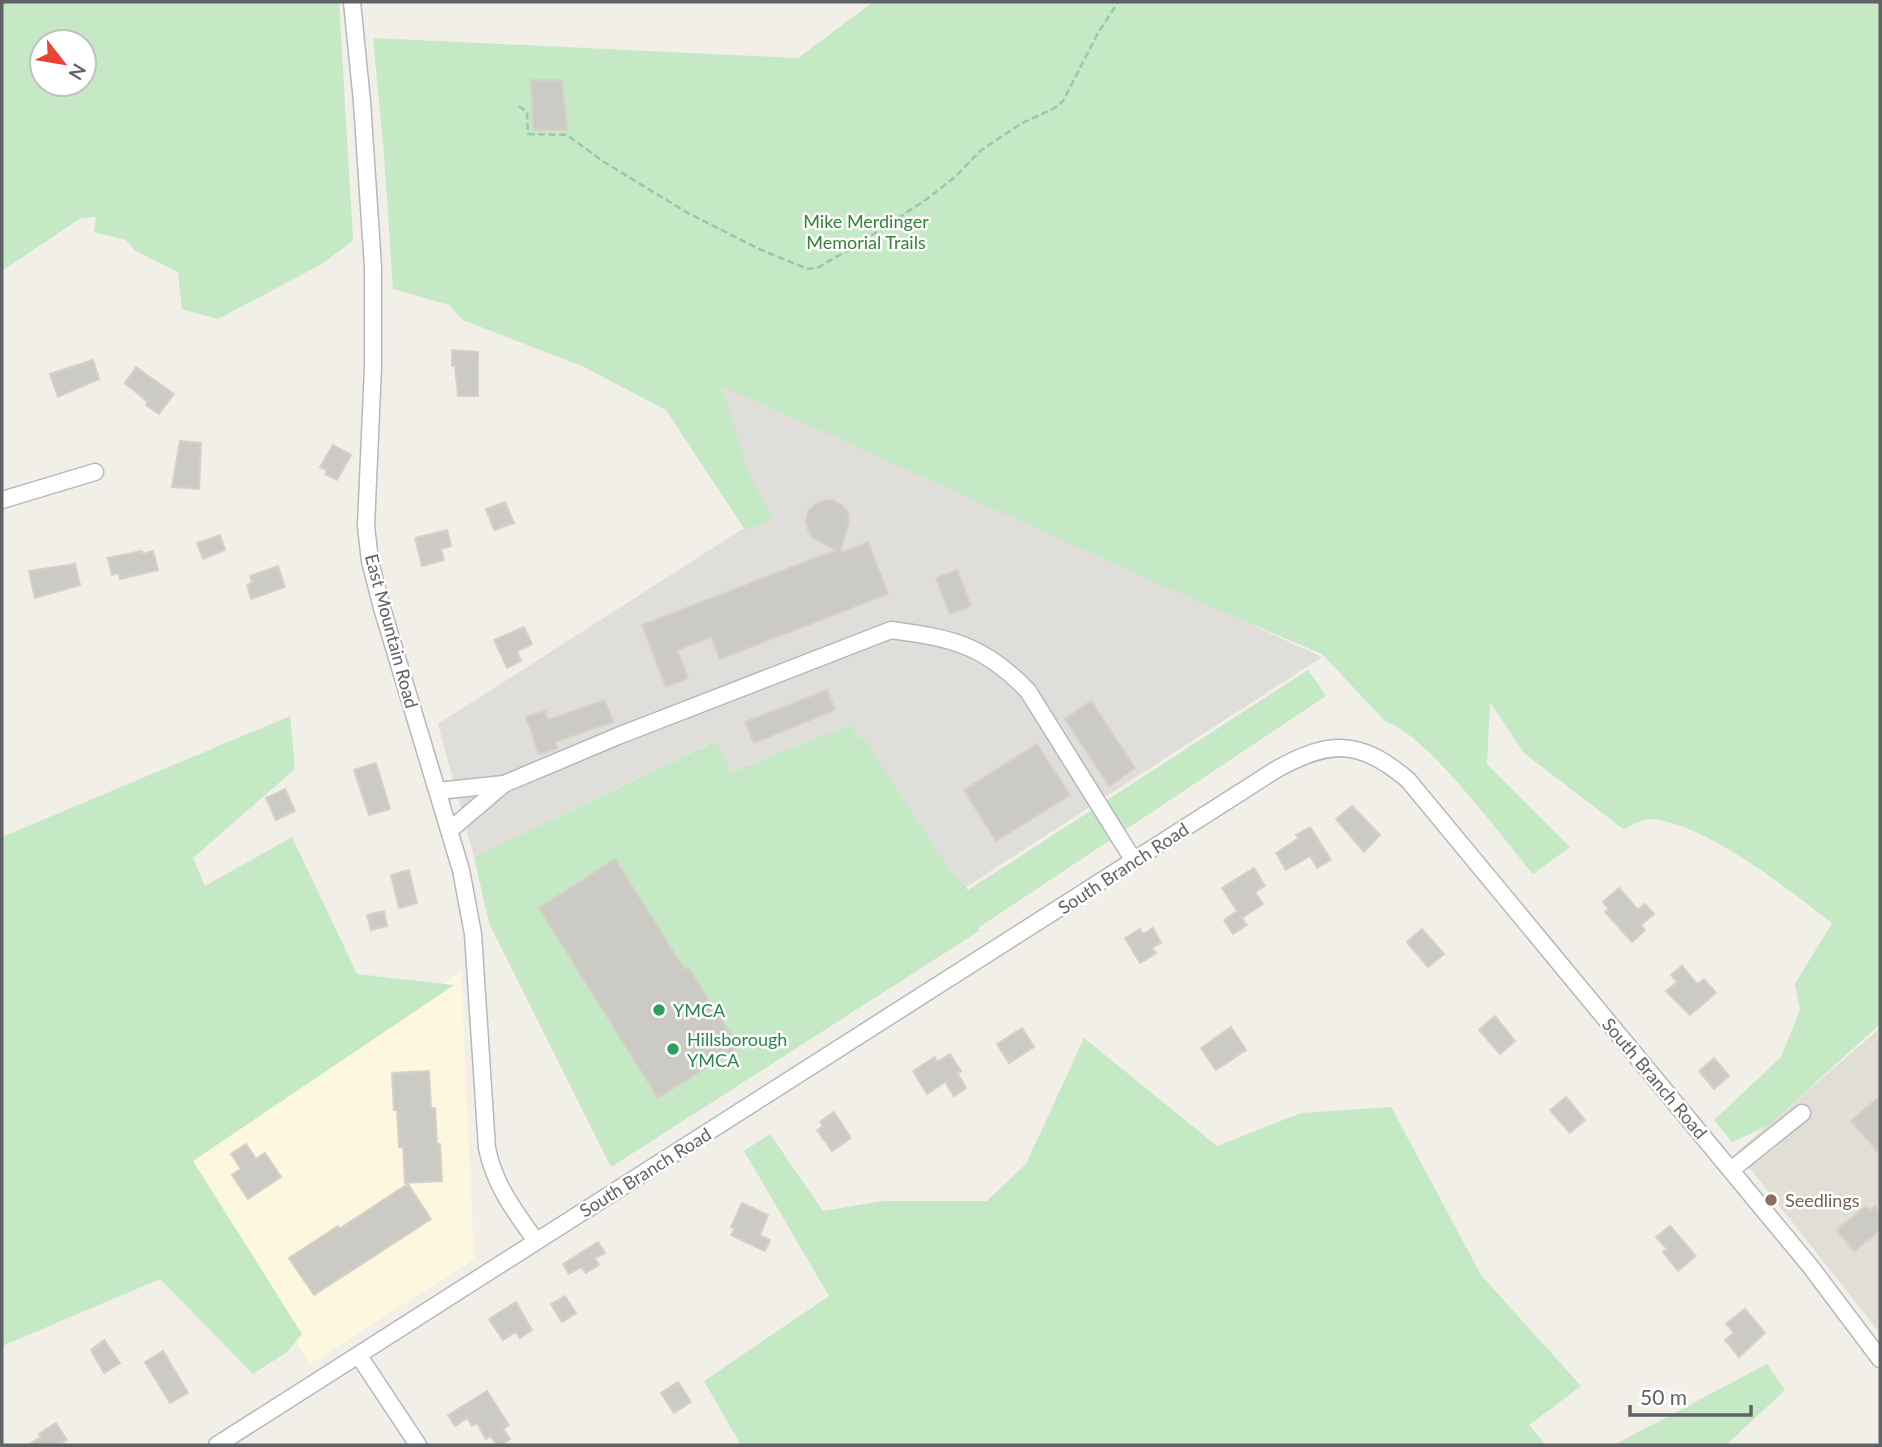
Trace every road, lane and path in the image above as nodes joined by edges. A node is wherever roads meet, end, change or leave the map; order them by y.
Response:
1 (352, 2) edge
2 (1118, 2) edge
3 (519, 106) dead end
4 (95, 472) dead end
5 (2, 500) edge
6 (504, 784) junction
7 (438, 791) junction
8 (450, 830) junction
9 (1134, 861) junction
10 (1802, 1113) dead end
11 (1731, 1170) junction
12 (536, 1241) junction
13 (359, 1356) junction
14 (1880, 1359) edge
15 (217, 1445) edge
16 (418, 1445) edge

1 - 7 street, East Mountain Road
2 - 3 path
4 - 5 street
6 - 7 street
6 - 8 street
6 - 9 street
7 - 8 street, East Mountain Road
8 - 12 street, East Mountain Road
9 - 11 street, South Branch Road
9 - 12 street, South Branch Road
10 - 11 street
11 - 14 street, South Branch Road
12 - 13 street, South Branch Road
13 - 15 street, South Branch Road
13 - 16 street

